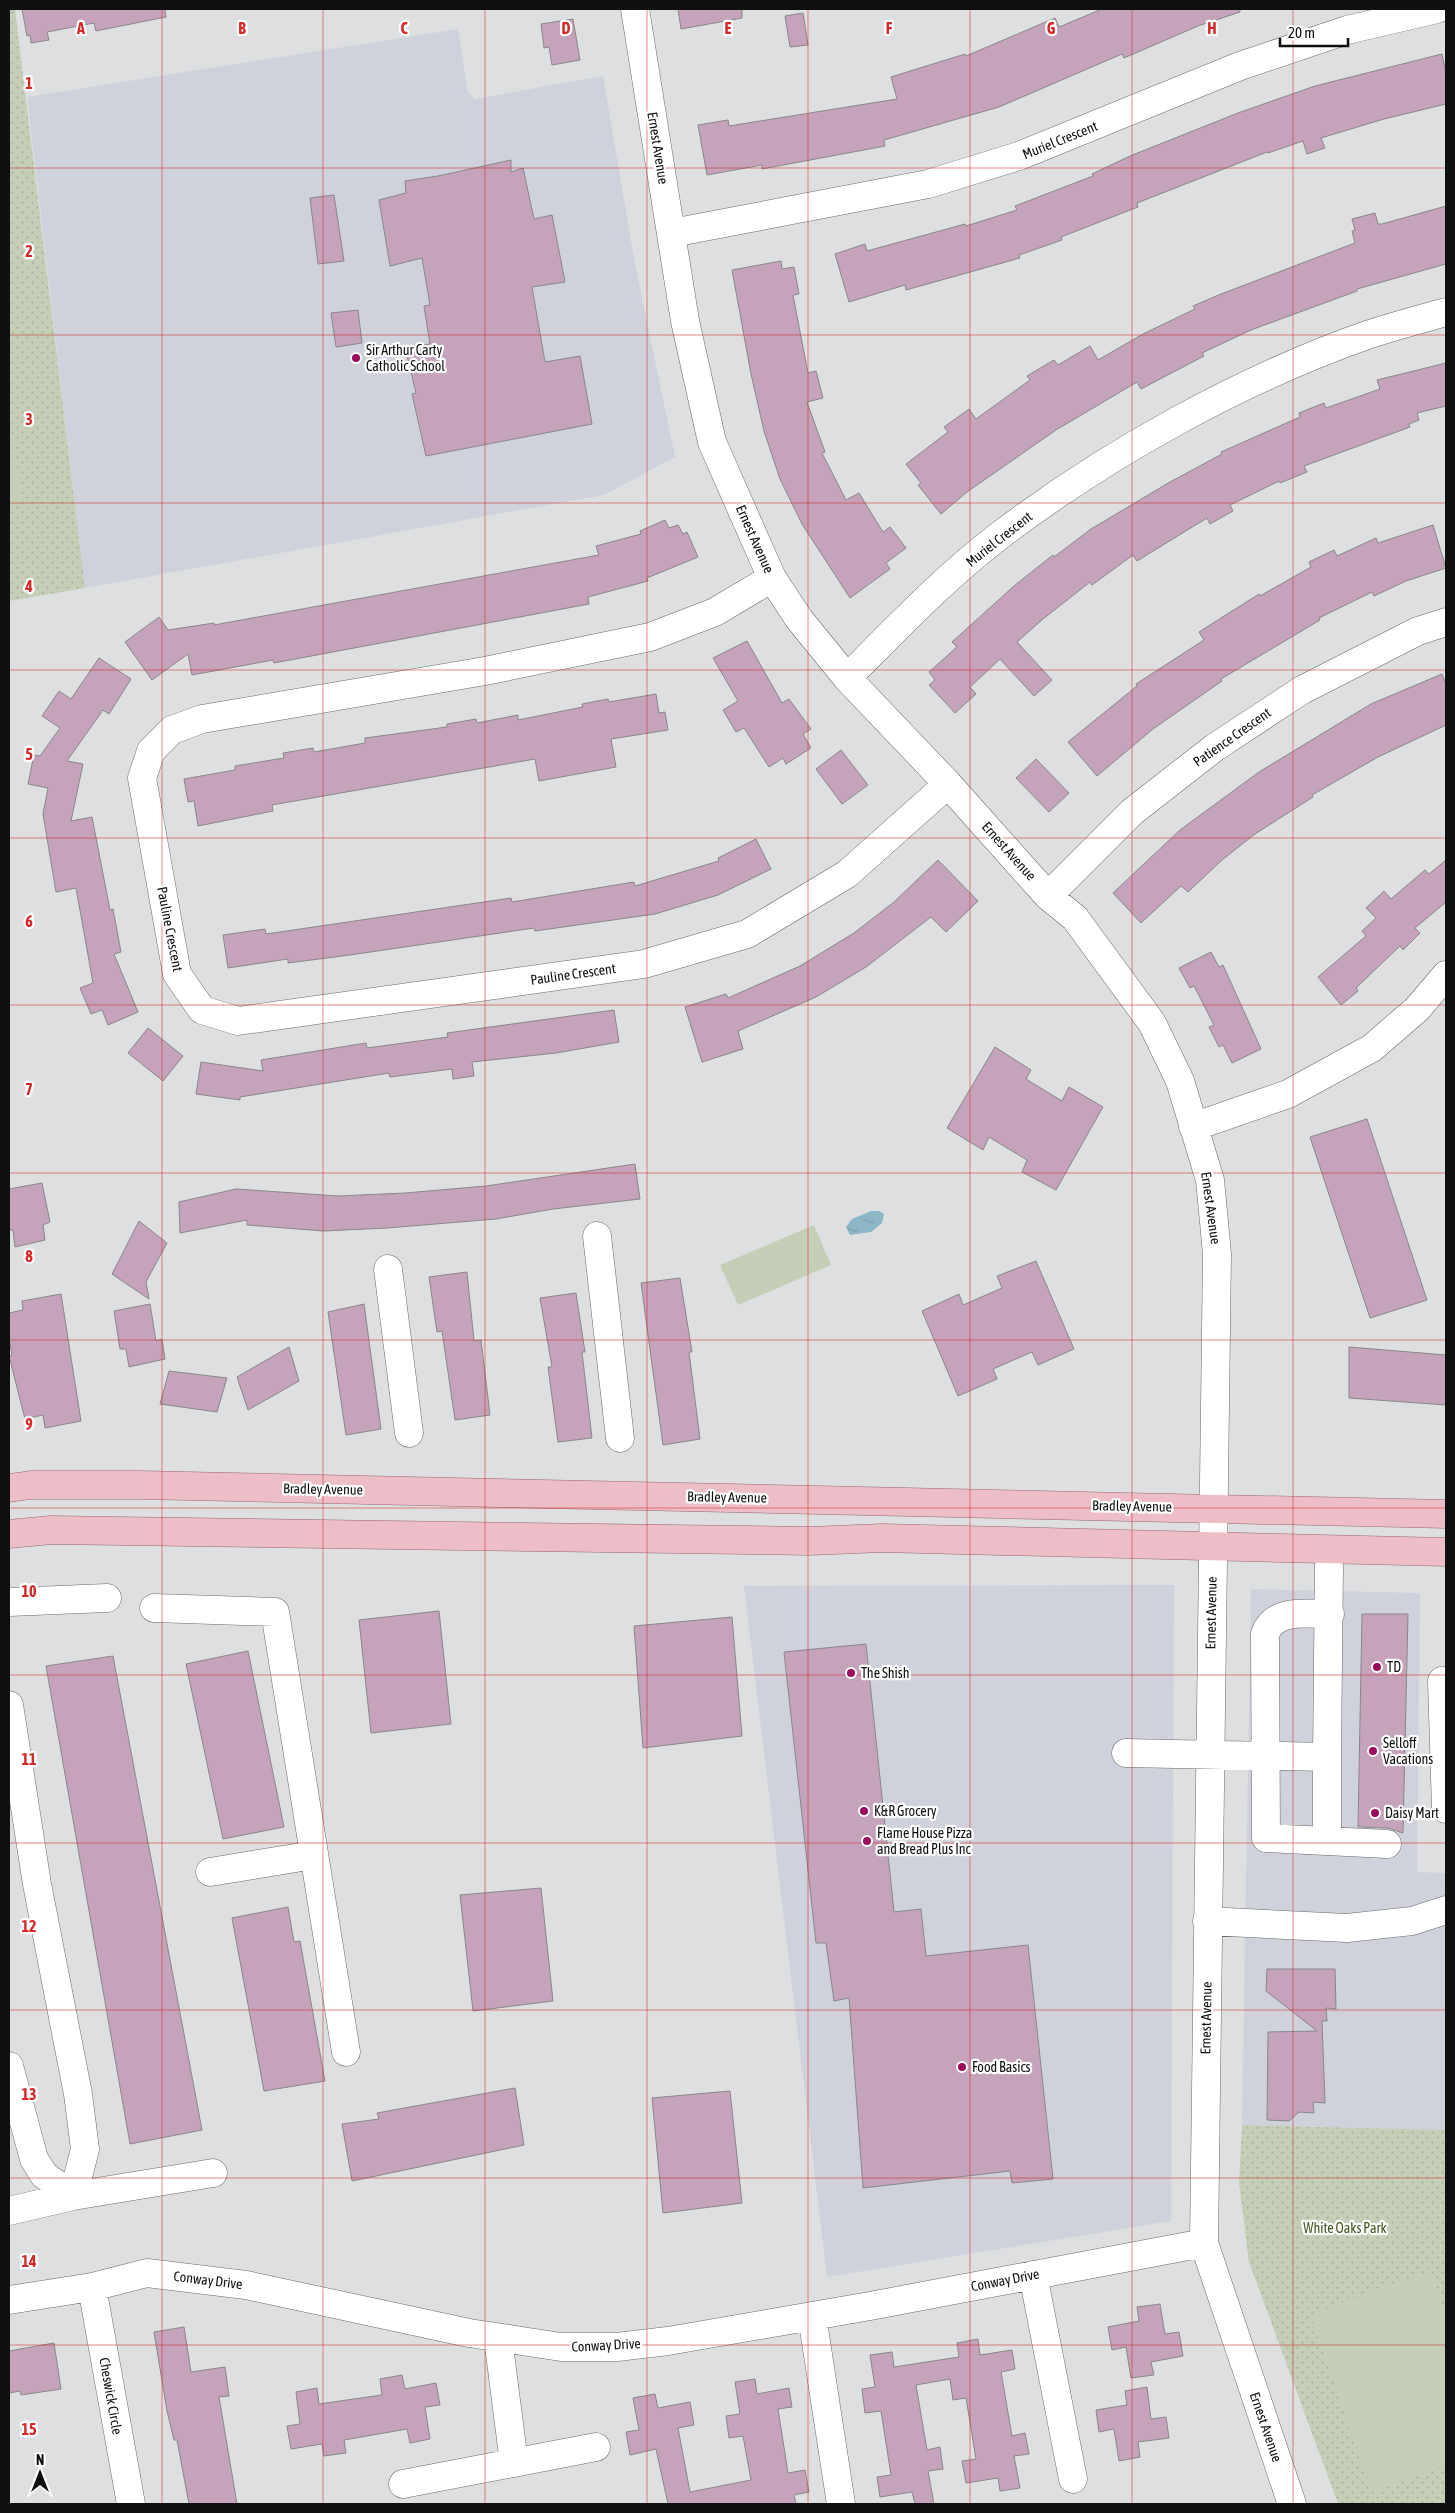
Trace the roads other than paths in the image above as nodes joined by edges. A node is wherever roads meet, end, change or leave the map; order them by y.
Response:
1 (635, 9) edge
2 (1437, 9) edge
3 (672, 233) junction
4 (1446, 312) edge
5 (772, 578) junction
6 (1446, 622) edge
7 (847, 678) junction
8 (948, 784) junction
9 (1048, 896) junction
10 (1446, 975) edge
11 (1194, 1127) junction
12 (597, 1236) dead end
13 (388, 1269) dead end
14 (409, 1433) dead end
15 (620, 1438) dead end
16 (9, 1488) edge
17 (1213, 1508) junction
18 (1446, 1514) edge
19 (9, 1534) edge
20 (1212, 1546) junction
21 (1446, 1552) edge
22 (1329, 1566) dead end
23 (107, 1598) dead end
24 (9, 1602) edge
25 (154, 1608) dead end
26 (1330, 1614) junction
27 (1442, 1681) dead end
28 (10, 1723) edge
29 (1126, 1753) dead end
30 (1209, 1754) junction
31 (1266, 1756) junction
32 (1327, 1757) junction
33 (1446, 1810) edge
34 (1328, 1841) junction
35 (1387, 1844) dead end
36 (314, 1854) junction
37 (210, 1872) dead end
38 (1446, 1910) edge
39 (1207, 1921) junction
40 (346, 2052) dead end
41 (9, 2066) edge
42 (213, 2173) dead end
43 (73, 2196) junction
44 (9, 2211) edge
45 (1204, 2244) junction
46 (1033, 2275) junction
47 (92, 2287) junction
48 (9, 2300) edge
49 (812, 2316) junction
50 (498, 2338) junction
51 (596, 2447) dead end
52 (514, 2463) junction
53 (1073, 2479) dead end
54 (403, 2484) dead end
55 (131, 2504) edge
56 (841, 2504) edge
57 (1292, 2504) edge

1 - 3 street, Ernest Avenue
2 - 3 street, Muriel Crescent
3 - 5 street, Ernest Avenue
4 - 7 street, Muriel Crescent
5 - 7 street, Ernest Avenue
5 - 8 street, Pauline Crescent
6 - 9 street, Patience Crescent
7 - 8 street, Ernest Avenue
8 - 9 street, Ernest Avenue
9 - 11 street, Ernest Avenue
10 - 11 street
11 - 17 street, Ernest Avenue
12 - 15 street
13 - 14 street
16 - 17 main road, Bradley Avenue
17 - 18 main road, Bradley Avenue
17 - 20 street, Ernest Avenue
19 - 20 main road
20 - 21 main road
20 - 30 street, Ernest Avenue
22 - 26 street
23 - 24 street
25 - 36 street
26 - 31 street
26 - 32 street
27 - 33 street
28 - 43 street
29 - 30 street
30 - 31 street
30 - 39 street, Ernest Avenue
31 - 32 street
31 - 34 street
32 - 34 street
34 - 35 street
36 - 37 street
36 - 40 street
38 - 39 street
39 - 45 street, Ernest Avenue
41 - 43 street
42 - 43 street
43 - 44 street
45 - 46 street, Conway Drive
45 - 57 street, Ernest Avenue
46 - 49 street, Conway Drive
46 - 53 street
47 - 48 street, Conway Drive
47 - 50 street, Conway Drive
47 - 55 street, Cheswick Circle
49 - 50 street, Conway Drive
49 - 56 street
50 - 52 street
51 - 52 street
52 - 54 street

